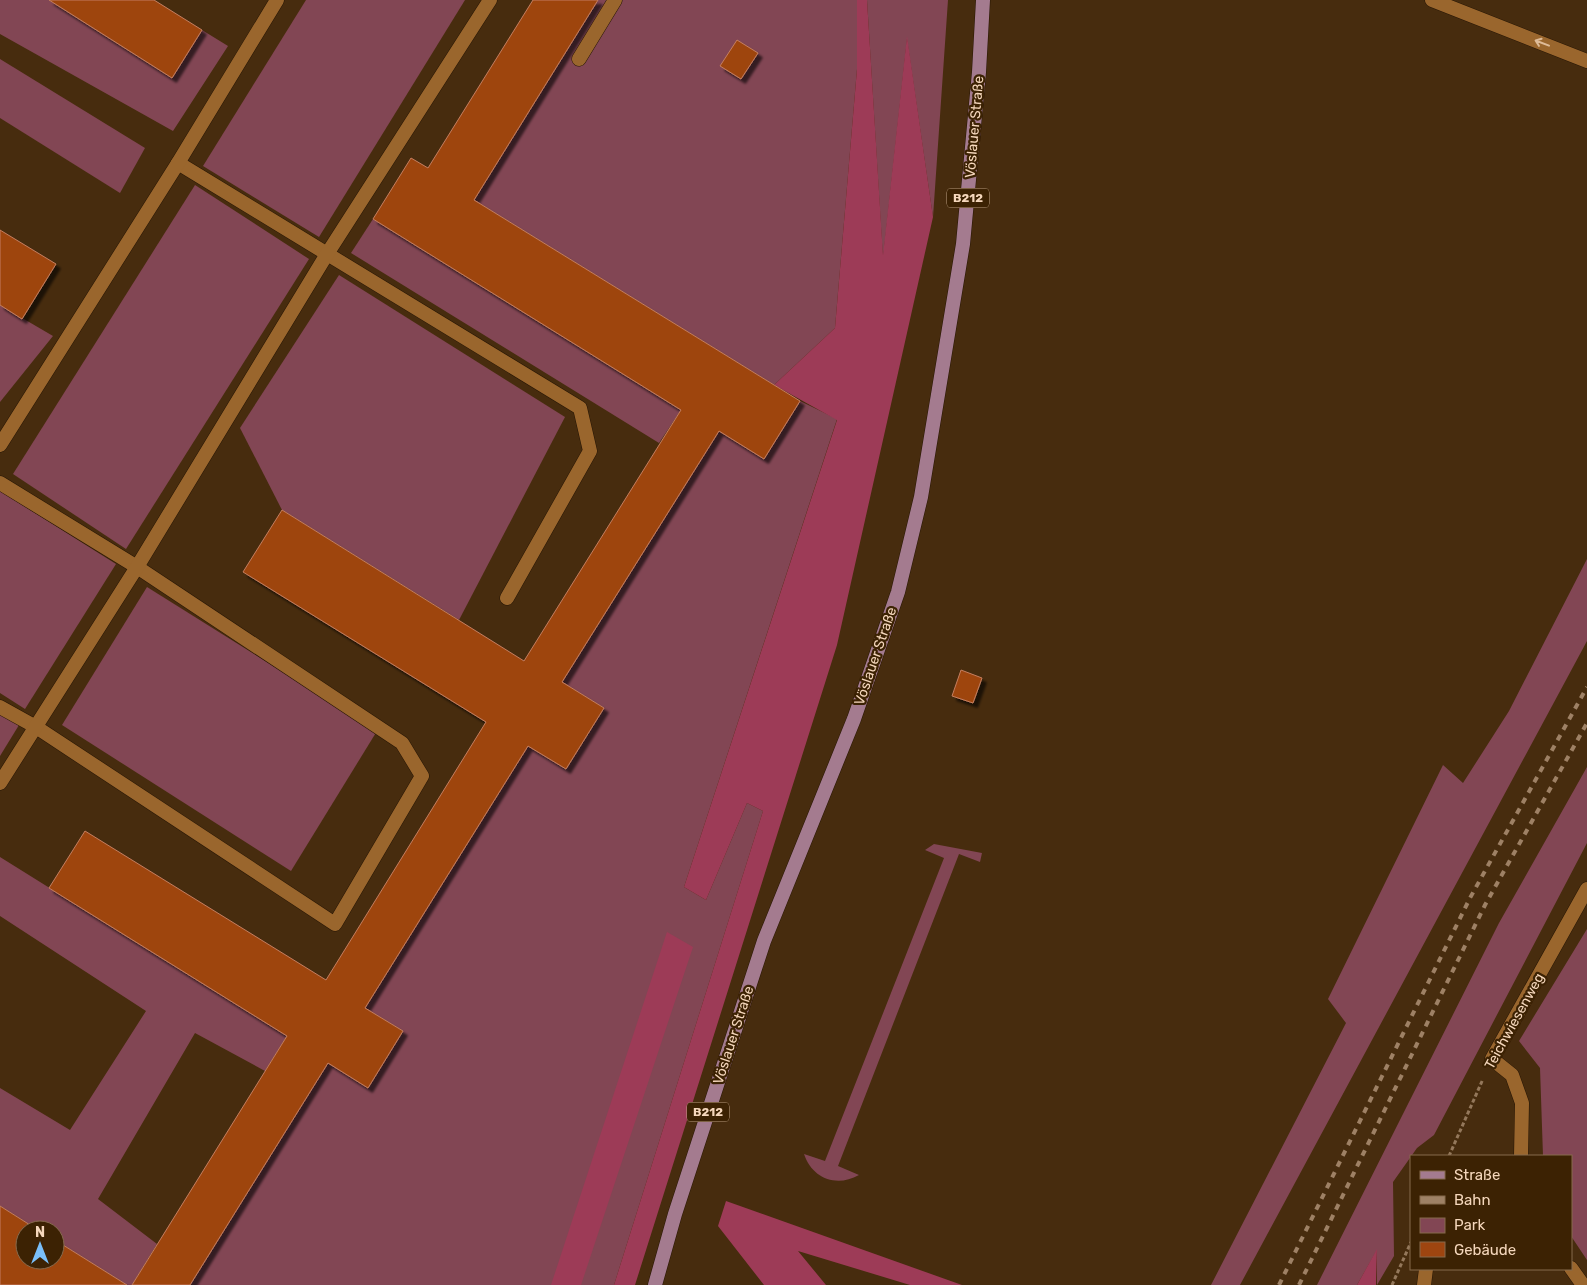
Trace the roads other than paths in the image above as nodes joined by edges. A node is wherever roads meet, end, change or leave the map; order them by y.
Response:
1 (490, 0) edge
2 (615, 0) edge
3 (983, 0) edge
4 (1432, 0) edge
5 (275, 1) edge
6 (579, 59) dead end
7 (1587, 61) edge
8 (178, 163) junction
9 (326, 254) junction
10 (0, 445) edge
11 (0, 483) edge
12 (137, 567) junction
13 (507, 598) dead end
14 (0, 707) edge
15 (36, 727) junction
16 (0, 783) edge
17 (1587, 889) edge
18 (1521, 1155) edge
19 (1572, 1269) edge
20 (1426, 1270) edge
21 (655, 1285) edge
22 (1424, 1285) edge
23 (1583, 1285) edge

1 - 9 lane
2 - 6 lane
3 - 21 main road, Vöslauer Straße / B212
7 -> 4 lane
5 - 8 lane
8 - 9 lane
8 - 10 lane
9 - 12 lane
9 - 13 lane
11 - 12 lane
12 - 15 lane
12 - 15 lane
14 - 15 lane
15 - 16 lane
17 - 18 lane, Teichwiesenweg
19 - 23 lane
20 - 22 lane

